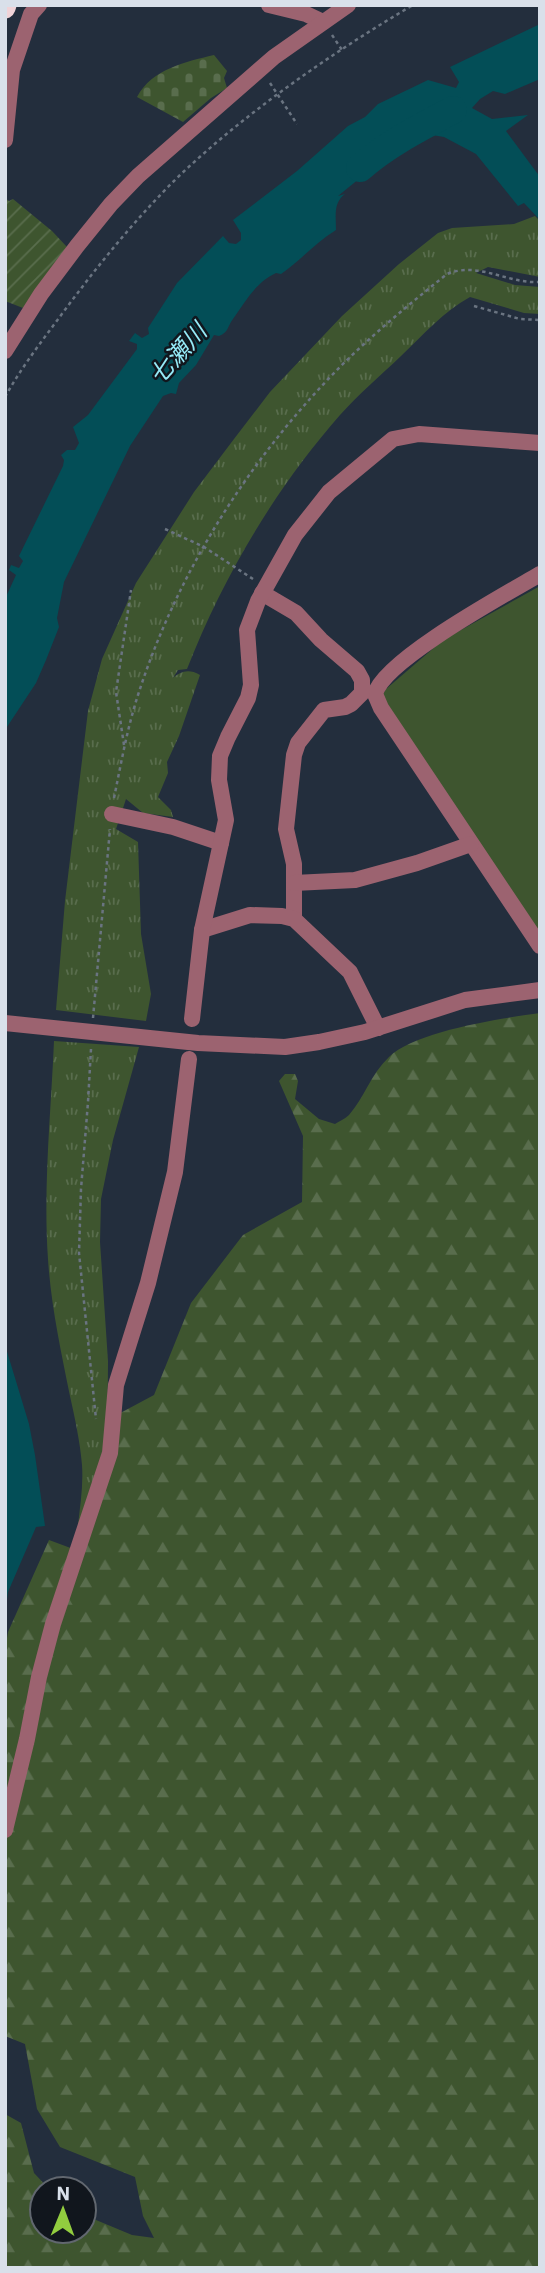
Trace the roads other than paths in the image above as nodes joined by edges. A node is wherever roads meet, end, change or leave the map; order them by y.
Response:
1 (39, 5) edge
2 (269, 5) edge
3 (348, 5) edge
4 (323, 22) junction
5 (9, 66) edge
6 (5, 139) edge
7 (5, 351) edge
8 (540, 443) edge
9 (540, 574) edge
10 (262, 593) junction
11 (368, 694) junction
12 (112, 814) road end
13 (221, 843) junction
14 (471, 844) junction
15 (294, 883) junction
16 (294, 919) junction
17 (202, 930) junction
18 (540, 946) edge
19 (540, 990) edge
20 (192, 1019) dead end
21 (5, 1023) edge
22 (378, 1028) junction
23 (189, 1059) dead end
24 (5, 1830) edge

1 - 5 street
2 - 4 street
3 - 4 street
4 - 7 street
5 - 6 street
8 - 10 street
9 - 11 street
10 - 11 street
10 - 13 street
11 - 14 street
11 - 15 street
12 - 13 street
13 - 17 street
14 - 15 street
14 - 18 street
15 - 16 street
16 - 17 street
16 - 22 street
17 - 20 street
19 - 22 street
21 - 22 street
23 - 24 street

